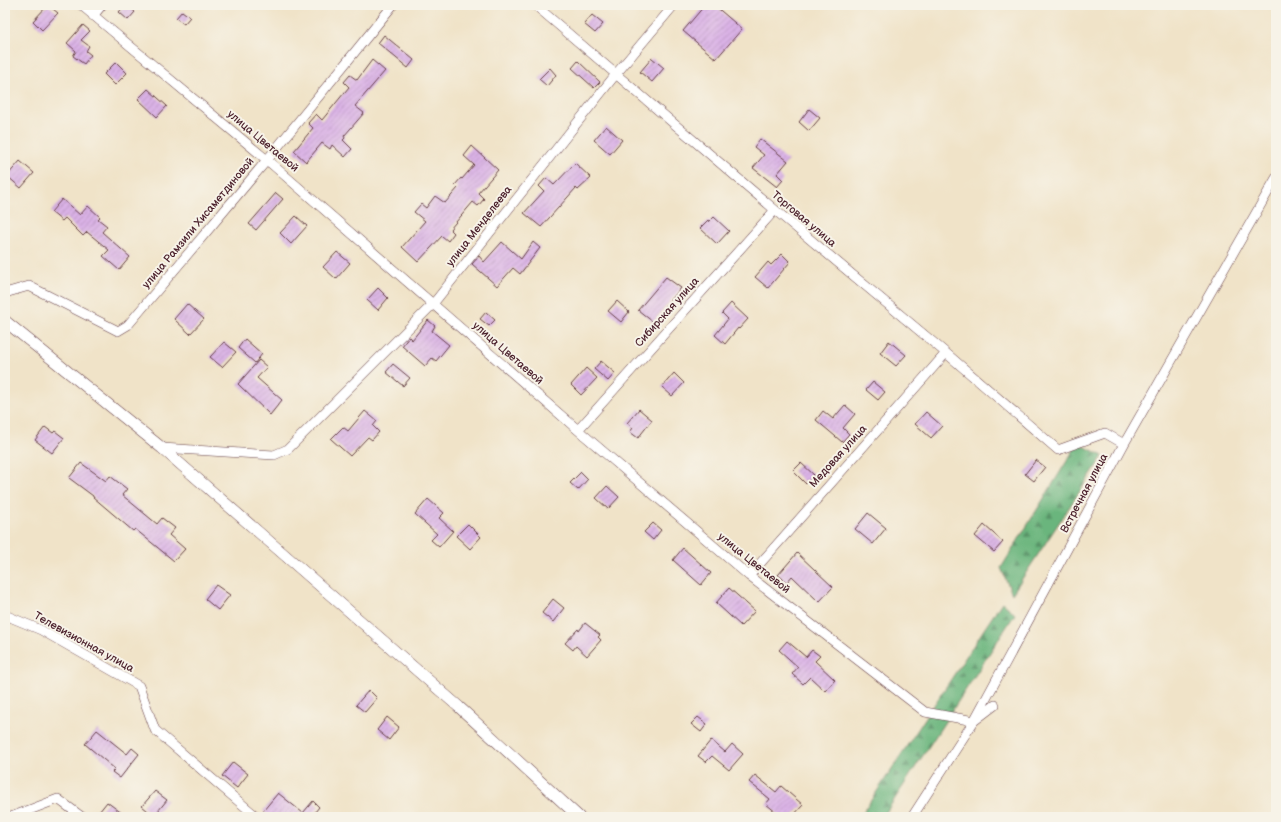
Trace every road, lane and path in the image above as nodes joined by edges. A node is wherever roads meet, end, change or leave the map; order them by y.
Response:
1 (81, 5) edge
2 (102, 5) edge
3 (393, 5) edge
4 (535, 5) edge
5 (674, 5) edge
6 (93, 16) junction
7 (616, 74) junction
8 (267, 160) junction
9 (1276, 178) edge
10 (775, 210) junction
11 (5, 293) edge
12 (433, 304) junction
13 (5, 322) edge
14 (946, 353) junction
15 (578, 430) junction
16 (1124, 444) junction
17 (162, 448) junction
18 (749, 576) junction
19 (5, 615) edge
20 (995, 705) dead end
21 (974, 721) junction
22 (11, 817) edge
23 (82, 817) edge
24 (257, 817) edge
25 (579, 817) edge
26 (912, 817) edge

1 - 6 street, улица Цветаевой
2 - 6 street
3 - 8 street, улица Рамзили Хисаметдиновой
4 - 7 street, Торговая улица
5 - 7 street, улица Менделеева
6 - 8 street, улица Цветаевой
7 - 10 street, Торговая улица
7 - 12 street, улица Менделеева
8 - 11 street, улица Рамзили Хисаметдиновой
8 - 12 street, улица Цветаевой
9 - 16 street, Встречная улица
10 - 14 street, Торговая улица
10 - 15 street, Сибирская улица
12 - 15 street, улица Цветаевой
12 - 17 street, улица Менделеева
13 - 17 street
14 - 16 street, Торговая улица
14 - 18 street, Медовая улица
15 - 18 street, улица Цветаевой
16 - 21 street, Встречная улица
17 - 25 street
18 - 21 street, улица Цветаевой
19 - 24 street, Телевизионная улица
20 - 21 street
21 - 26 street, Встречная улица
22 - 23 street

